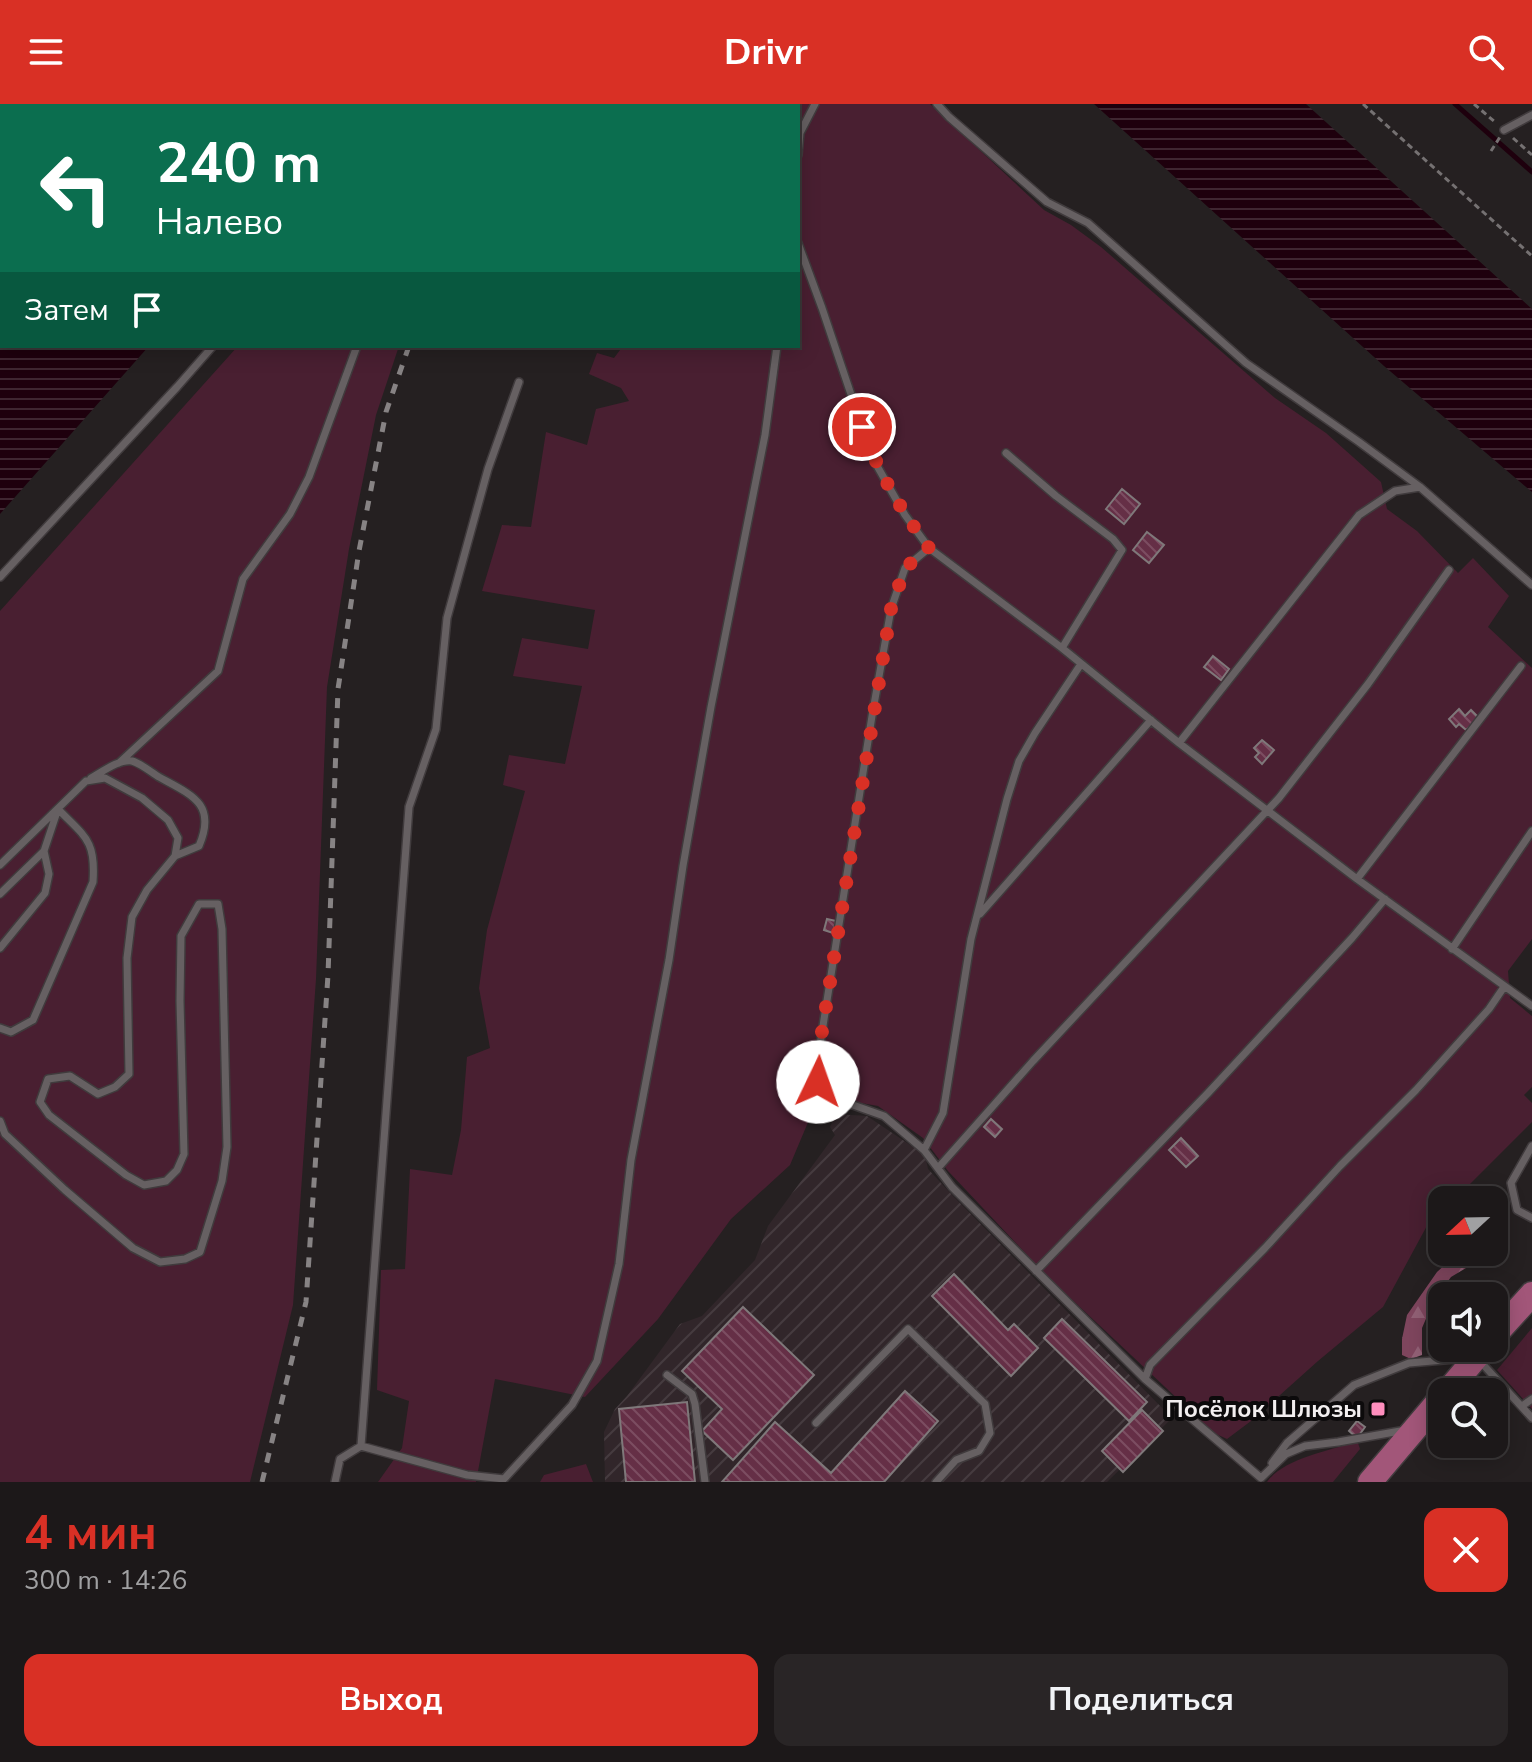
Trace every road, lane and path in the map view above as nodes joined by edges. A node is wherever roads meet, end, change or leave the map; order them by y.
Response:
1 (815, 104) edge
2 (937, 104) edge
3 (1363, 104) edge
4 (1532, 115) edge
5 (1504, 130) joint
6 (800, 133) edge
7 (1491, 151) dead end
8 (800, 248) edge
9 (1532, 256) edge
10 (211, 348) edge
11 (356, 348) edge
12 (777, 348) edge
13 (519, 382) dead end
14 (1006, 453) dead end
15 (1420, 487) junction
16 (929, 548) junction
17 (1449, 570) dead end
18 (0, 577) edge
19 (1532, 585) edge
20 (1062, 648) junction
21 (1081, 664) junction
22 (1521, 666) dead end
23 (1151, 720) junction
24 (1179, 743) junction
25 (119, 763) junction
26 (86, 781) junction
27 (58, 809) junction
28 (1266, 809) junction
29 (1532, 831) edge
30 (44, 851) junction
31 (175, 856) junction
32 (0, 865) edge
33 (1357, 879) junction
34 (0, 894) edge
35 (1385, 899) junction
36 (977, 917) junction
37 (0, 948) edge
38 (1452, 949) junction
39 (1504, 987) junction
40 (1532, 1006) edge
41 (0, 1028) edge
42 (0, 1121) edge
43 (1532, 1146) edge
44 (924, 1150) junction
45 (938, 1168) junction
46 (1532, 1218) edge
47 (1036, 1271) junction
48 (1532, 1294) edge
49 (1508, 1321) edge
50 (1428, 1360) edge
51 (1472, 1362) edge
52 (1488, 1362) edge
53 (667, 1375) dead end
54 (1459, 1378) edge
55 (1145, 1379) junction
56 (1532, 1399) edge
57 (1522, 1406) junction
58 (1428, 1414) edge
59 (1532, 1418) edge
60 (816, 1423) dead end
61 (1416, 1428) junction
62 (361, 1446) junction
63 (1399, 1447) junction
64 (1261, 1480) edge
65 (335, 1482) edge
66 (705, 1482) edge
67 (936, 1482) edge
68 (1370, 1482) edge
69 (1381, 1482) edge

1 - 6 lane
2 - 15 lane
3 - 9 path
4 - 5 lane
5 - 7 path
8 - 16 lane
10 - 18 lane
11 - 25 lane
12 - 62 lane
13 - 62 lane
14 - 20 lane
15 - 19 lane
15 - 24 lane
16 - 20 lane
16 - 44 lane
17 - 28 lane
20 - 21 lane
21 - 23 lane
21 - 36 lane
22 - 33 lane
23 - 24 lane
23 - 36 lane
24 - 28 lane
25 - 26 lane
25 - 31 lane
26 - 27 lane
26 - 31 lane
27 - 30 lane
27 - 32 lane
27 - 41 lane
28 - 33 lane
28 - 45 lane
29 - 38 lane
30 - 34 lane
30 - 37 lane
31 - 42 lane
33 - 35 lane
35 - 38 lane
35 - 47 lane
36 - 44 lane
38 - 39 lane
39 - 40 lane
39 - 55 lane
43 - 46 lane
44 - 45 lane
45 - 47 lane
47 - 55 lane
48 - 49 main road
50 - 64 lane
51 - 54 main road
52 - 57 lane
53 - 66 lane
55 - 64 lane
56 - 57 lane
57 - 59 lane
58 - 61 main road
60 - 67 lane
61 - 63 main road
61 - 64 lane
62 - 65 lane
63 - 68 main road
63 - 69 main road

